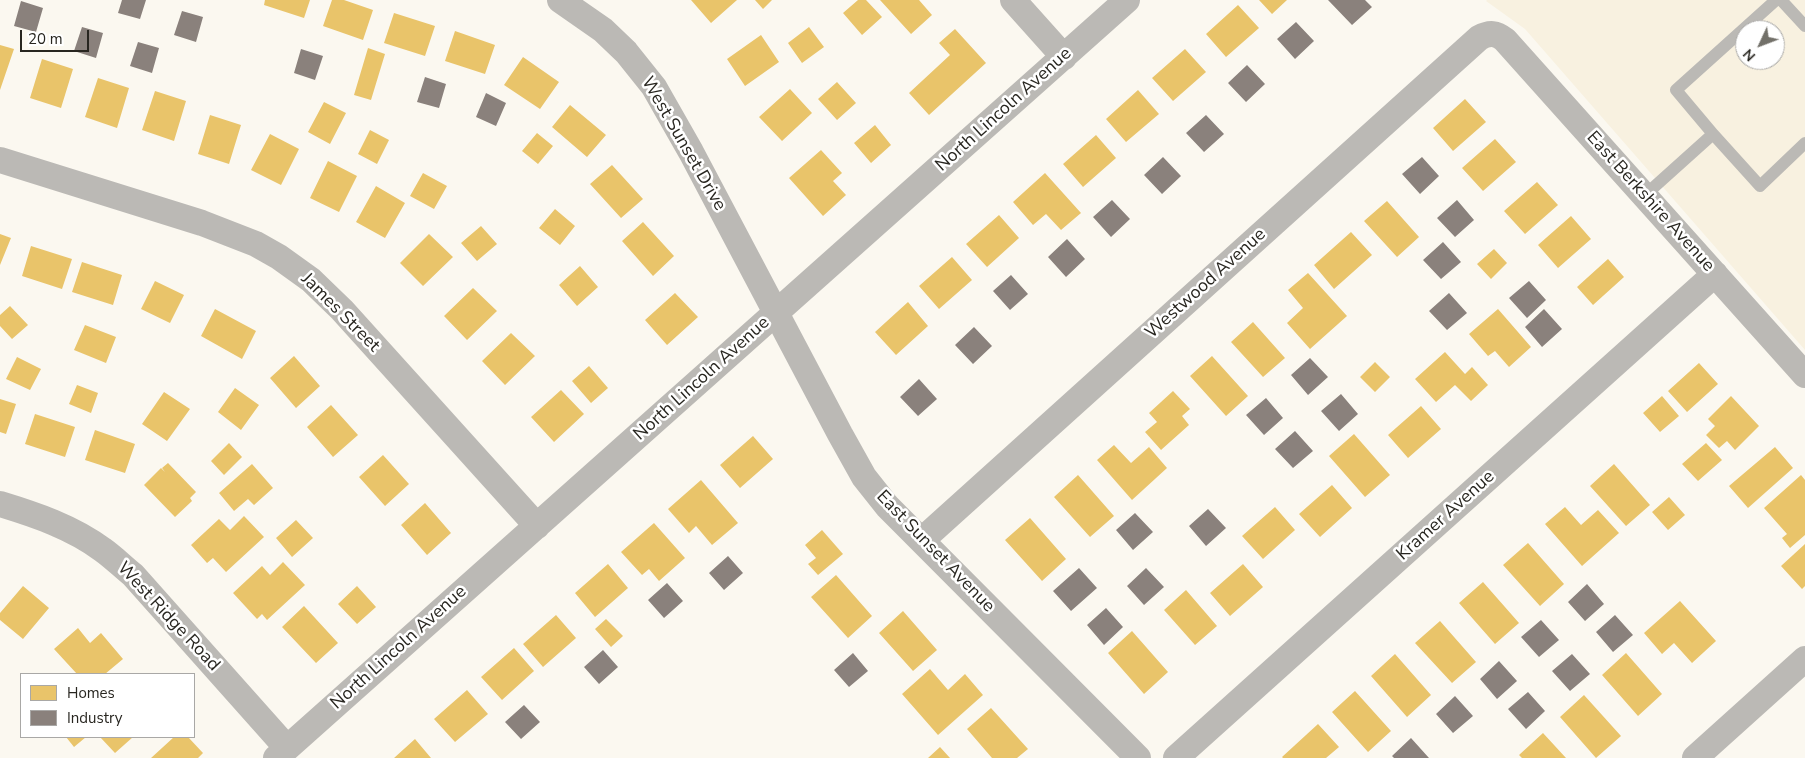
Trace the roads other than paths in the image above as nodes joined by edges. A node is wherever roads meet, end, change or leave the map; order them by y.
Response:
1 (560, 0) edge
2 (1014, 0) edge
3 (1127, 0) edge
4 (1776, 0) edge
5 (1781, 0) edge
6 (1805, 26) edge
7 (1493, 33) joint
8 (1064, 57) junction
9 (1713, 134) junction
10 (1805, 143) edge
11 (0, 160) edge
12 (1644, 196) junction
13 (1716, 274) junction
14 (776, 313) junction
15 (1805, 375) edge
16 (0, 504) edge
17 (536, 526) junction
18 (922, 540) junction
19 (1805, 658) edge
20 (282, 753) edge
21 (1138, 758) edge
22 (1176, 758) edge
23 (1695, 758) edge

1 - 14 street, West Sunset Drive
2 - 8 street
3 - 8 street, North Lincoln Avenue
4 - 9 lane
5 - 6 lane
7 - 12 street, East Berkshire Avenue
7 - 18 street, Westwood Avenue
8 - 14 street, North Lincoln Avenue
9 - 10 lane
9 - 12 lane
11 - 17 street, James Street
12 - 13 street, East Berkshire Avenue
13 - 15 street, East Berkshire Avenue
13 - 22 street, Kramer Avenue
14 - 17 street, North Lincoln Avenue
14 - 18 street, East Sunset Avenue
16 - 20 street, West Ridge Road
17 - 20 street, North Lincoln Avenue
18 - 21 street, East Sunset Avenue
19 - 23 street

